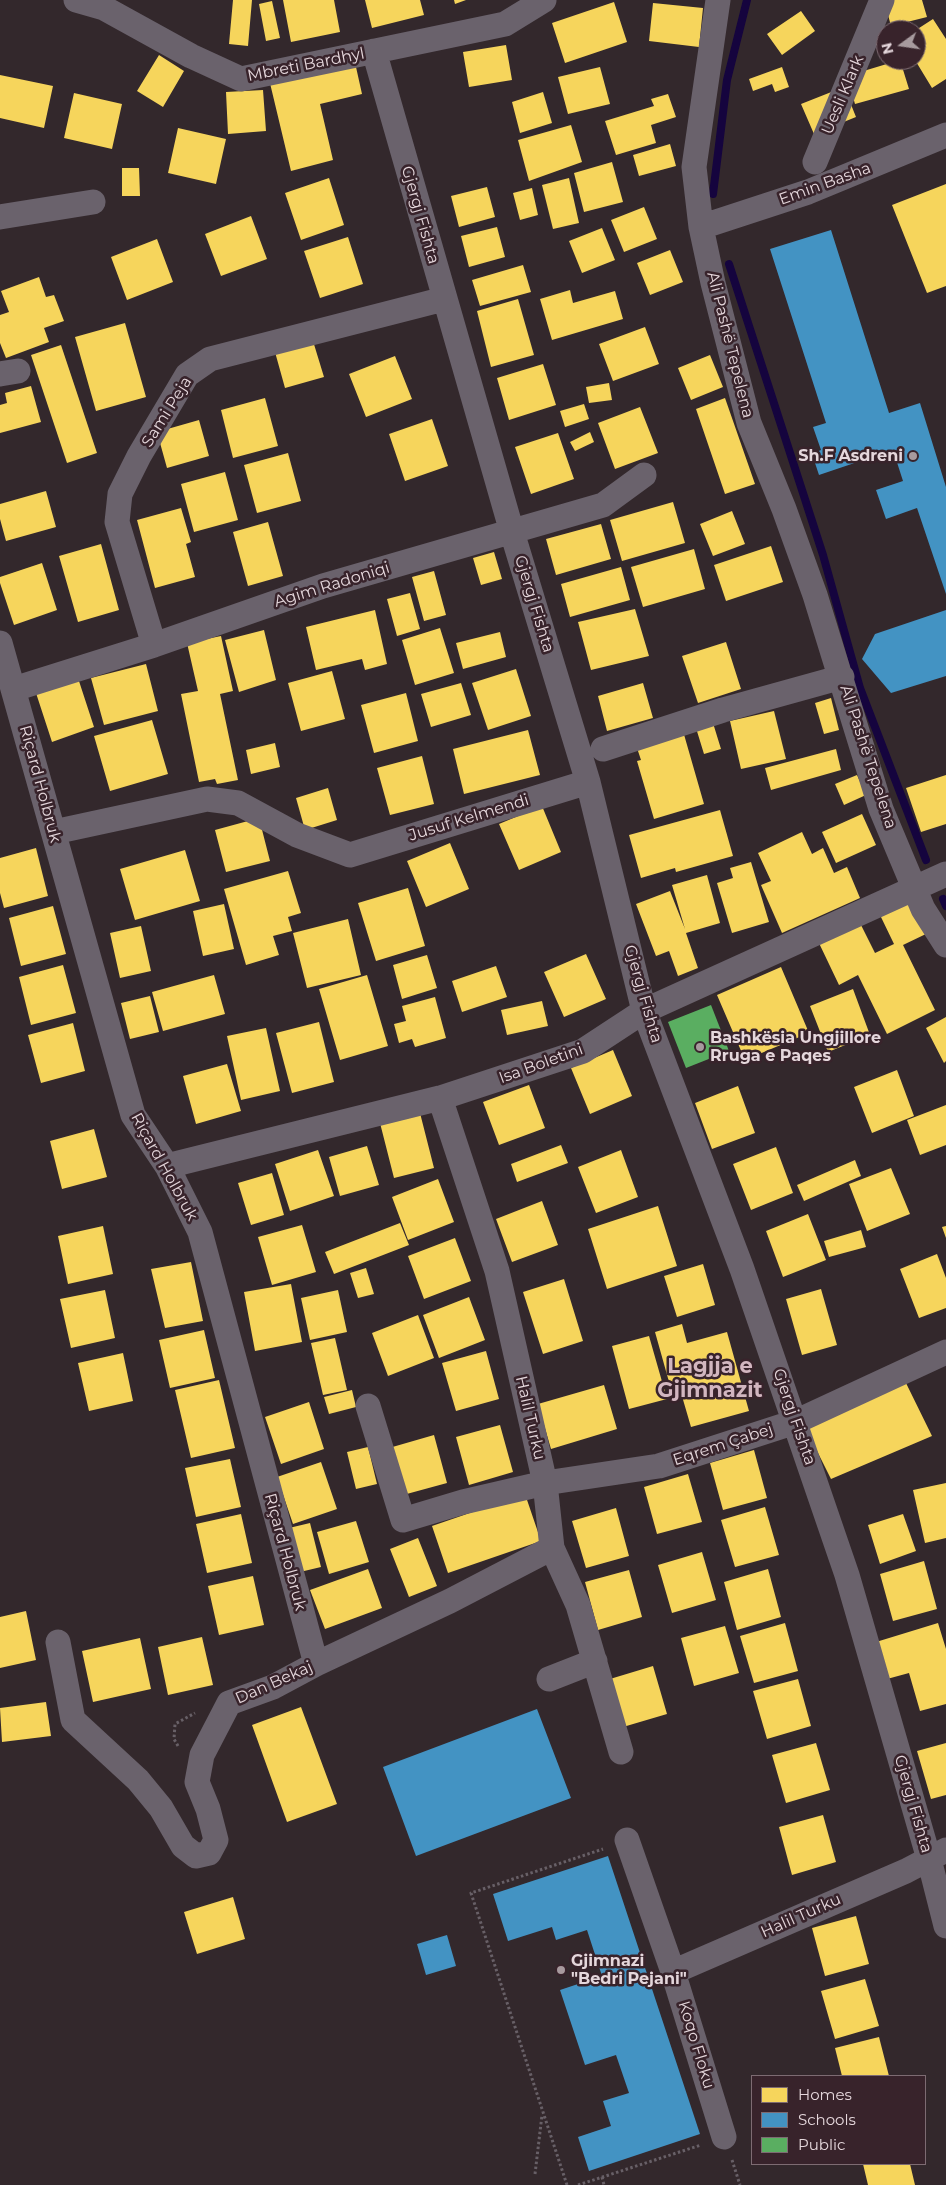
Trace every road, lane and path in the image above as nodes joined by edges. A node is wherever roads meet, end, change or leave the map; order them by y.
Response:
1 (76, 0) edge
2 (544, 0) edge
3 (718, 0) edge
4 (882, 0) edge
5 (374, 51) junction
6 (946, 135) edge
7 (815, 162) dead end
8 (92, 202) dead end
9 (0, 217) edge
10 (701, 227) junction
11 (444, 299) junction
12 (644, 475) dead end
13 (512, 532) junction
14 (0, 643) edge
15 (154, 644) junction
16 (842, 677) junction
17 (14, 689) junction
18 (603, 749) dead end
19 (588, 782) junction
20 (54, 832) junction
21 (946, 874) edge
22 (915, 888) junction
23 (946, 945) edge
24 (644, 1011) junction
25 (440, 1098) junction
26 (167, 1166) junction
27 (946, 1352) edge
28 (368, 1406) dead end
29 (796, 1422) junction
30 (545, 1483) junction
31 (552, 1548) junction
32 (58, 1642) dead end
33 (595, 1661) junction
34 (316, 1664) junction
35 (549, 1679) dead end
36 (621, 1752) dead end
37 (627, 1840) joint
38 (938, 1854) edge
39 (946, 1926) edge
40 (673, 1972) junction
41 (542, 2112) junction
42 (724, 2137) joint
43 (536, 2174) dead end
44 (602, 2177) junction
45 (567, 2185) edge
46 (578, 2185) edge
47 (604, 2185) edge

1 - 5 street, Mbreti Bardhyl
2 - 5 street, Mbreti Bardhyl
3 - 10 street, Ali Pashë Tepelena
4 - 7 street, Uesli Klark
5 - 11 street, Gjergj Fishta
6 - 10 street, Emin Basha
8 - 9 street
10 - 16 street, Ali Pashë Tepelena
11 - 13 street, Gjergj Fishta
11 - 15 street, Sami Peja
12 - 13 street, Agim Radoniqi
13 - 15 street, Agim Radoniqi
13 - 19 street, Gjergj Fishta
14 - 17 street, Riçard Holbruk
15 - 17 street, Agim Radoniqi
16 - 18 street, Ali Pashë Tepelena
16 - 22 street, Ali Pashë Tepelena
17 - 20 street, Riçard Holbruk
19 - 20 street, Jusuf Kelmendi
19 - 24 street, Gjergj Fishta
20 - 26 street, Riçard Holbruk
21 - 22 street, Isa Boletini
22 - 23 street, Ali Pashë Tepelena
22 - 24 street, Isa Boletini
24 - 25 street, Isa Boletini
24 - 29 street, Gjergj Fishta
25 - 26 street, Isa Boletini
25 - 30 street, Halil Turku
26 - 34 street, Riçard Holbruk
27 - 29 street, Eqrem Çabej
28 - 30 street, Halil Turku
29 - 30 street, Eqrem Çabej
29 - 38 street, Gjergj Fishta
30 - 31 street
31 - 33 street
31 - 34 street, Dan Bekaj
32 - 34 street, Dan Bekaj
33 - 35 street
33 - 36 street
37 - 40 street, Koqo Floku
37 - 41 path
38 - 39 street, Gjergj Fishta
38 - 40 street, Halil Turku
40 - 42 street, Koqo Floku
41 - 43 path
41 - 45 path
42 - 44 path
44 - 46 path
44 - 47 path

